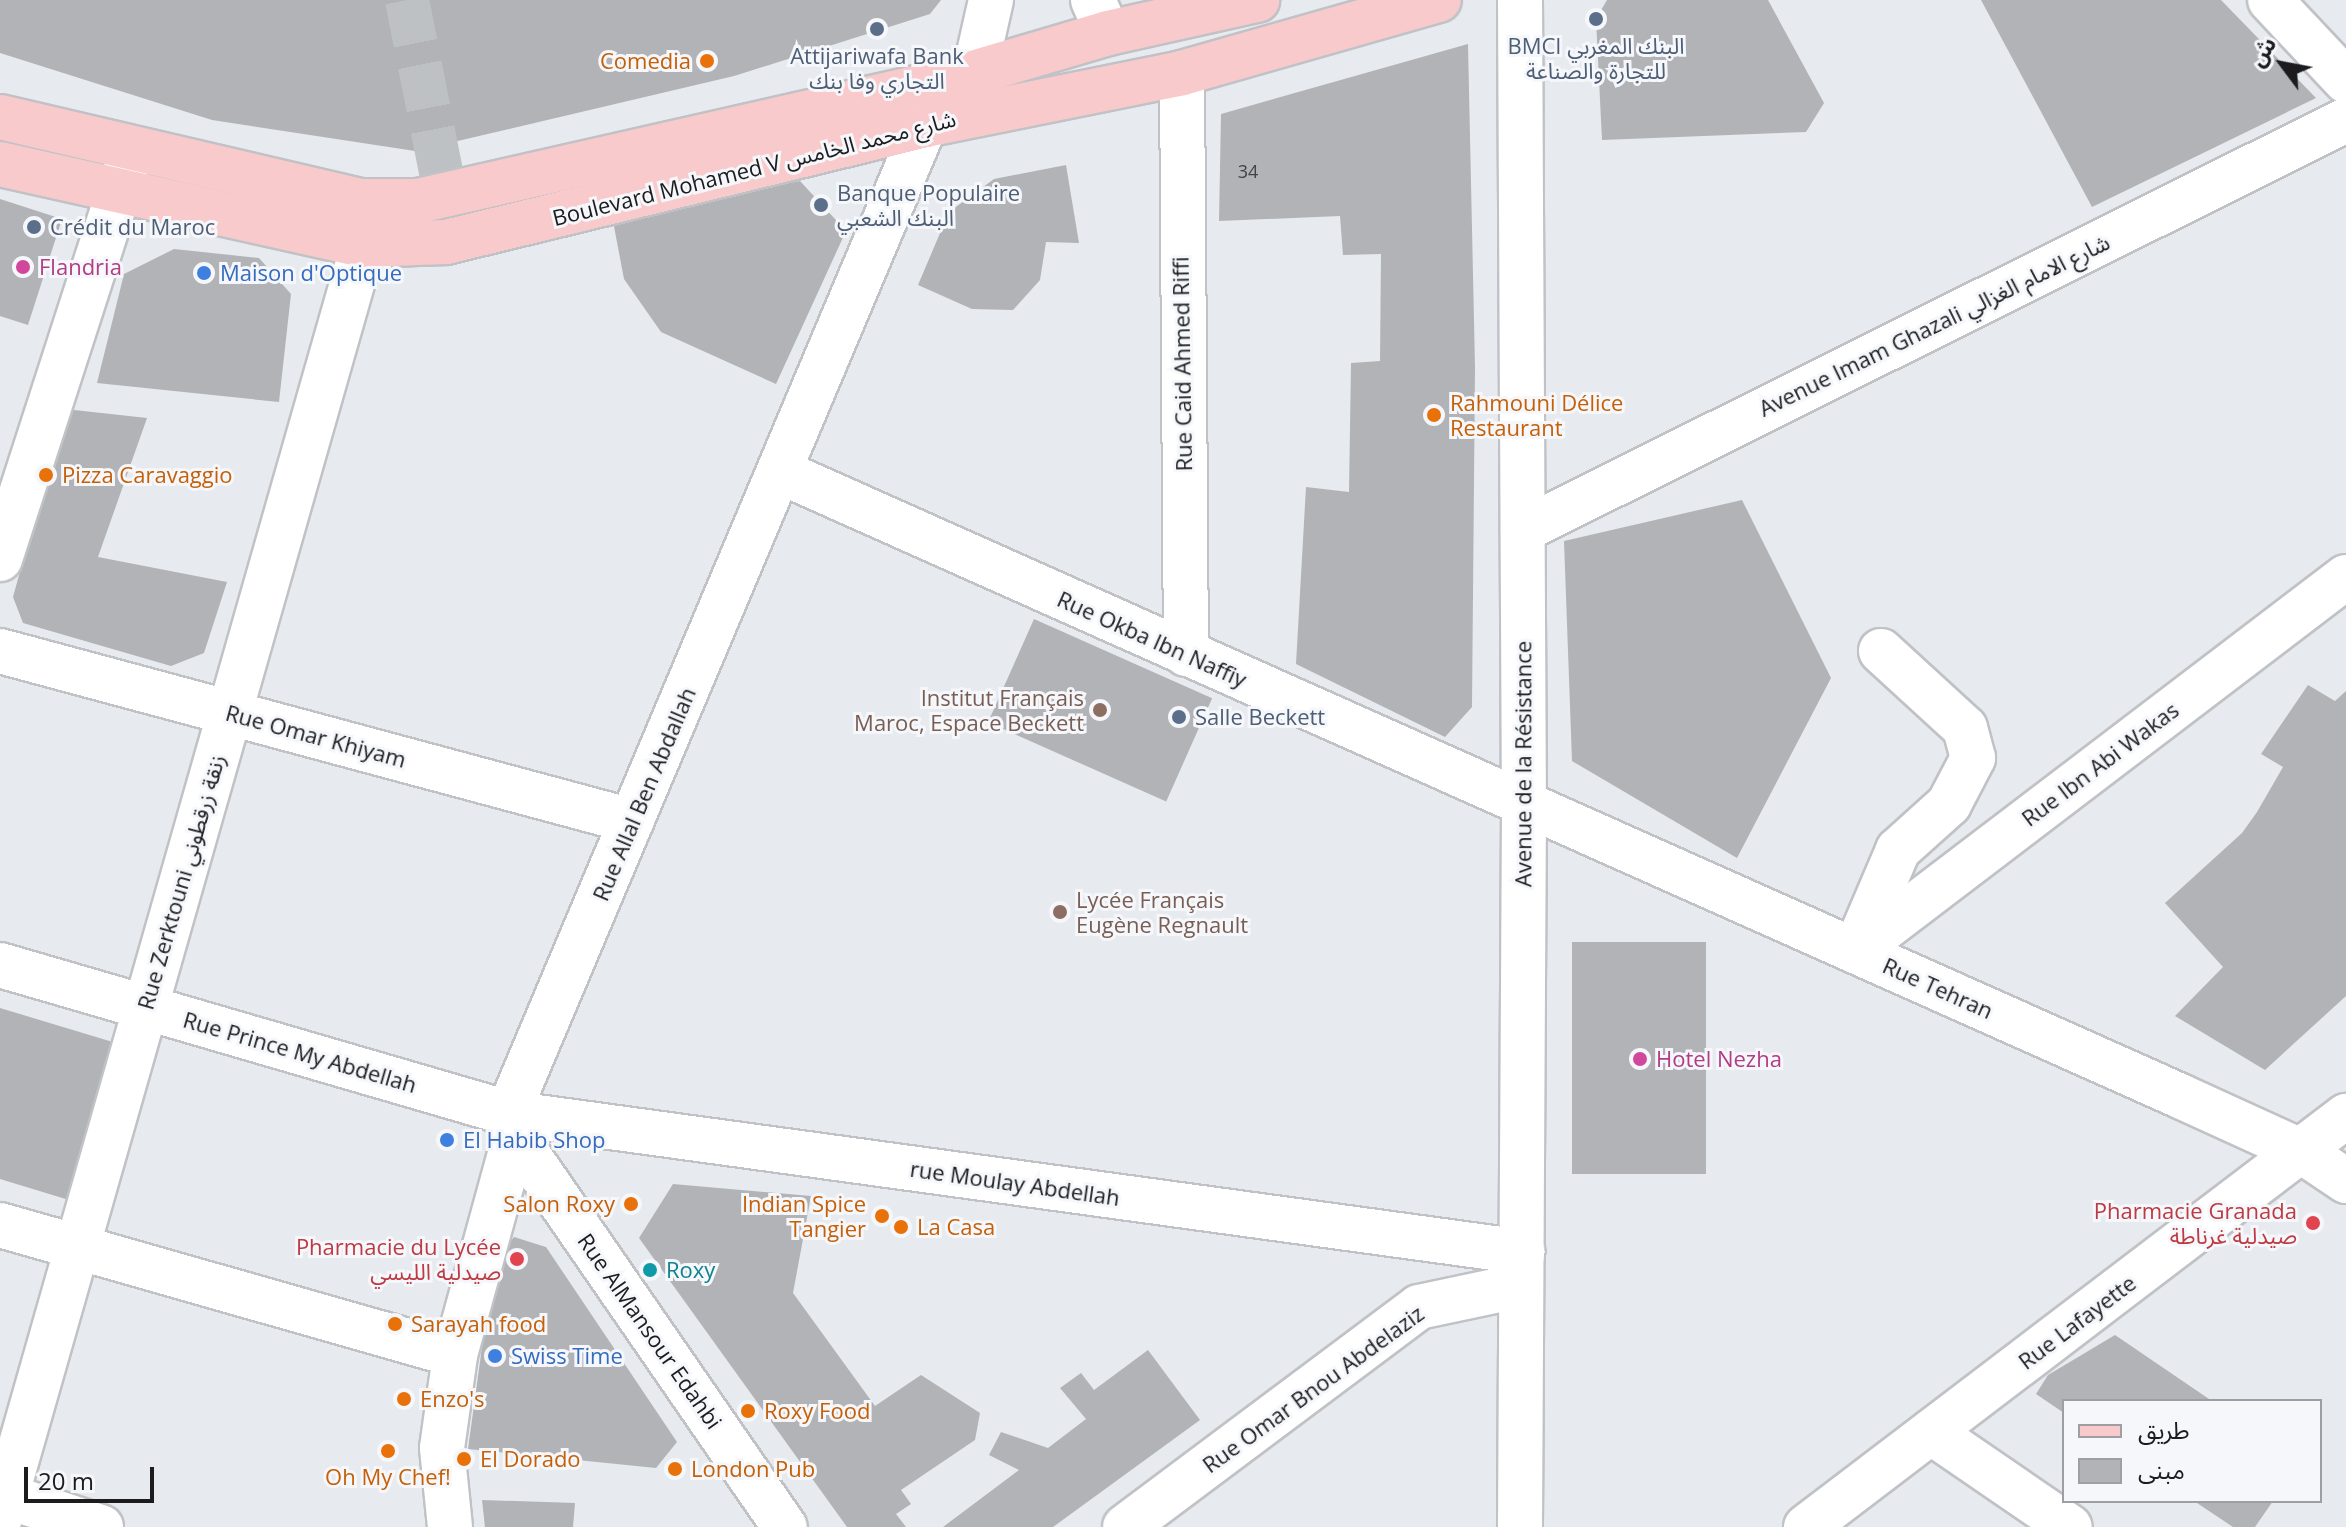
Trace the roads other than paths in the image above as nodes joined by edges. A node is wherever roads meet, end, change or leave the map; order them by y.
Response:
1 (991, 0) edge
2 (1257, 0) edge
3 (1439, 0) edge
4 (1520, 0) edge
5 (2270, 0) edge
6 (1100, 17) edge
7 (1182, 73) junction
8 (959, 77) junction
9 (2346, 81) edge
10 (0, 117) edge
11 (2346, 120) edge
12 (925, 125) junction
13 (0, 164) edge
14 (126, 169) junction
15 (363, 245) junction
16 (779, 471) junction
17 (1523, 530) junction
18 (0, 559) edge
19 (2346, 577) edge
20 (0, 651) edge
21 (1881, 651) dead end
22 (1186, 654) junction
23 (229, 713) junction
24 (1524, 807) junction
25 (632, 821) junction
26 (1855, 951) junction
27 (0, 965) edge
28 (145, 1007) junction
29 (2346, 1116) edge
30 (512, 1124) junction
31 (2303, 1152) junction
32 (2346, 1181) edge
33 (0, 1225) edge
34 (77, 1247) junction
35 (1520, 1269) junction
36 (455, 1355) junction
37 (1931, 1432) junction
38 (3, 1507) edge
39 (101, 1527) edge
40 (450, 1527) edge
41 (785, 1527) edge
42 (1125, 1527) edge
43 (1520, 1527) edge
44 (1806, 1527) edge
45 (2070, 1527) edge

1 - 8 street, Rue Allal Ben Abdallah
2 - 6 main road, Boulevard Mohamed V شارع محمد الخامس
3 - 7 main road, Boulevard Mohamed V شارع محمد الخامس
4 - 17 street, Avenue de la Résistance
5 - 9 street
6 - 8 main road, Boulevard Mohamed V شارع محمد الخامس
7 - 12 main road, Boulevard Mohamed V شارع محمد الخامس
7 - 22 street, Rue Caid Ahmed Riffi
8 - 12 street, Rue Allal Ben Abdallah
8 - 14 main road, Boulevard Mohamed V شارع محمد الخامس
10 - 14 main road, Boulevard Mohamed V شارع محمد الخامس
11 - 17 street, Avenue Imam Ghazali شارع الامام الغزالي
12 - 15 main road, Boulevard Mohamed V شارع محمد الخامس
12 - 16 street, Rue Allal Ben Abdallah
13 - 14 main road, Boulevard Mohamed V شارع محمد الخامس
14 - 15 main road, Boulevard Mohamed V شارع محمد الخامس
14 - 18 street
15 - 23 street, Rue Zerktouni زنقة زرقطوني
16 - 22 street, Rue Okba Ibn Naffiy
16 - 25 street, Rue Allal Ben Abdallah
17 - 24 street, Avenue de la Résistance
19 - 26 street, Rue Ibn Abi Wakas
20 - 23 street, Rue Omar Khiyam
21 - 26 street
22 - 24 street, Rue Okba Ibn Naffiy
23 - 25 street, Rue Omar Khiyam
23 - 28 street, Rue Zerktouni زنقة زرقطوني
24 - 26 street, Rue Tehran
24 - 35 street, Avenue de la Résistance
25 - 30 street, Rue Allal Ben Abdallah
26 - 31 street, Rue Tehran
27 - 28 street, Rue Prince My Abdellah
28 - 30 street, Rue Prince My Abdellah
28 - 34 street, Rue Zerktouni زنقة زرقطوني
29 - 31 street, Rue Lafayette
30 - 35 street, rue Moulay Abdellah
30 - 36 street, Rue Allal Ben Abdallah
30 - 41 street, Rue AlMansour Edahbi
31 - 32 street, Rue Tehran
31 - 37 street, Rue Lafayette
33 - 34 street
34 - 36 street
34 - 38 street, Rue Zerktouni زنقة زرقطوني
35 - 42 street, Rue Omar Bnou Abdelaziz
35 - 43 street, Avenue de la Résistance
36 - 40 street, Rue Allal Ben Abdallah
37 - 44 street, Rue Lafayette
37 - 45 street
38 - 39 street

